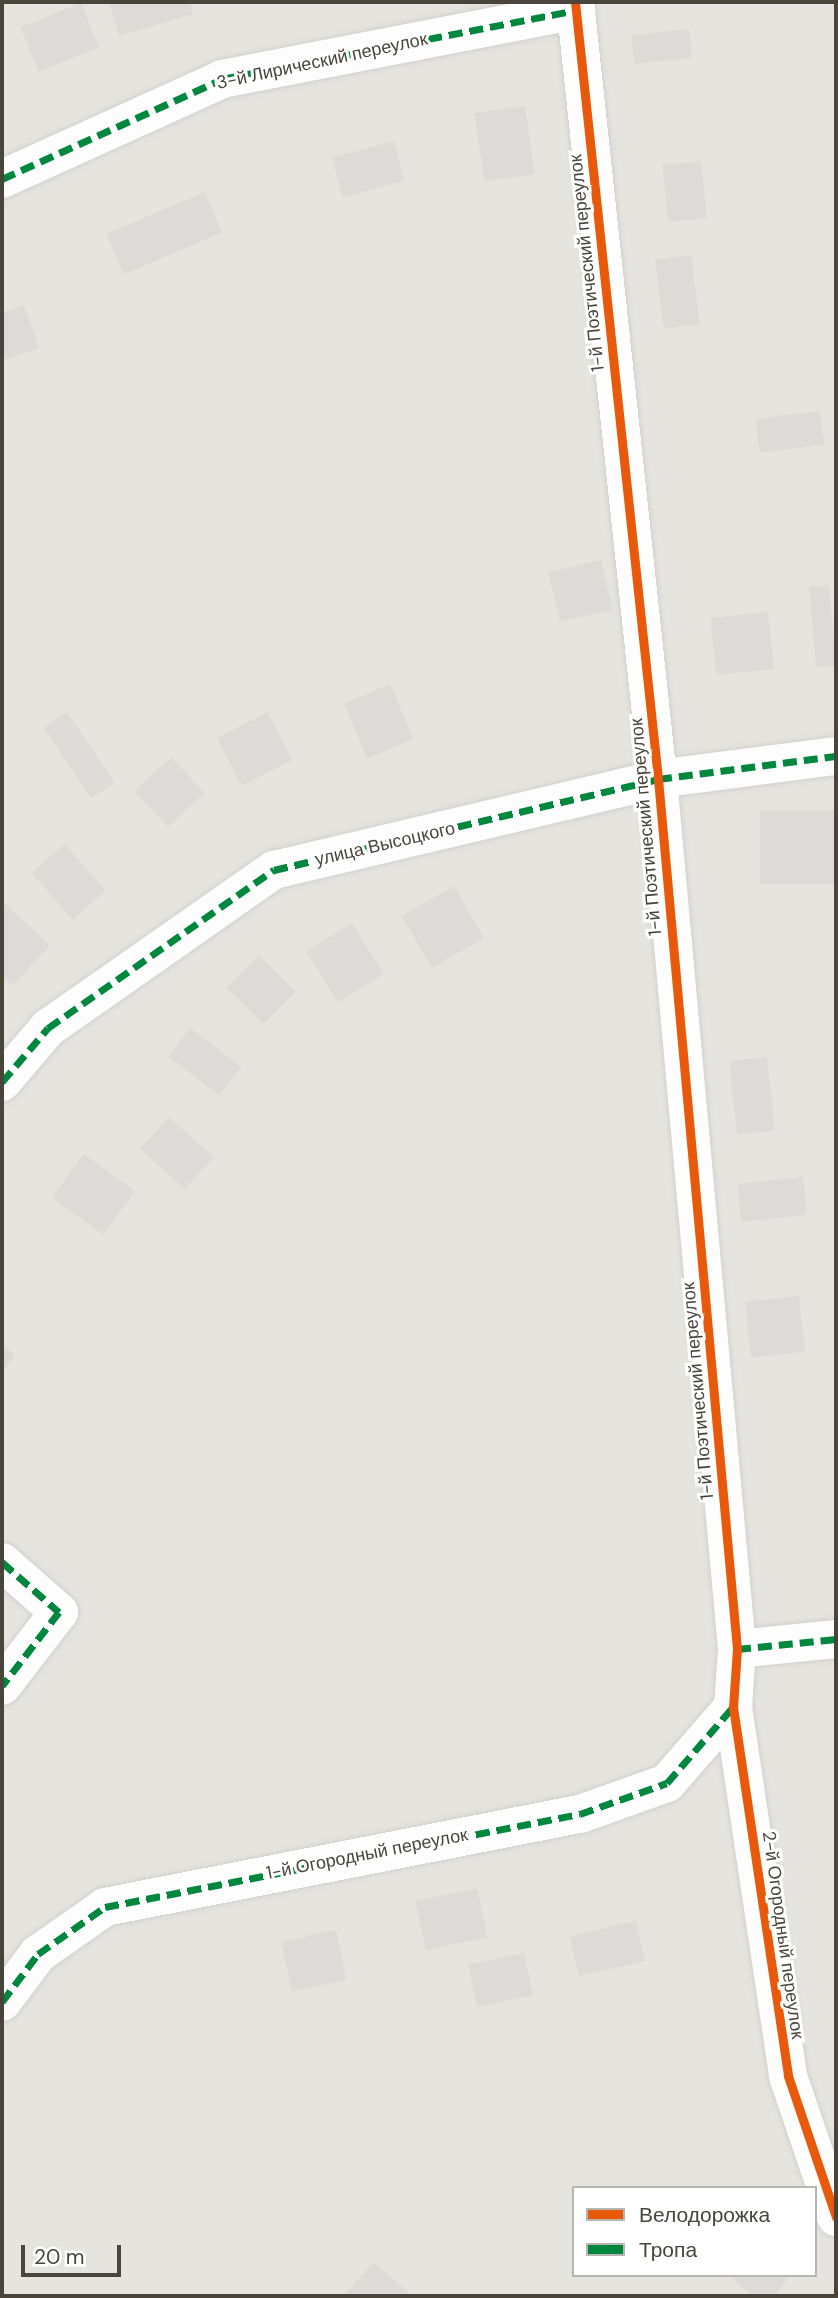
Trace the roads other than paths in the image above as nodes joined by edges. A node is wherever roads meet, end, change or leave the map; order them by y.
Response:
1 (576, 6) edge
2 (2, 179) edge
3 (836, 756) edge
4 (658, 779) junction
5 (2, 1082) edge
6 (2, 1563) edge
7 (836, 1639) edge
8 (737, 1649) junction
9 (2, 1686) edge
10 (733, 1707) junction
11 (2, 2002) edge
12 (836, 2217) edge

1 - 2 street, 3-й Лирический переулок
1 - 4 street, 1-й Поэтический переулок
3 - 4 street, улица Высоцкого
4 - 5 street, улица Высоцкого
4 - 8 street, 1-й Поэтический переулок
6 - 9 street
7 - 8 street
8 - 10 street, 2-й Огородный переулок
10 - 11 street, 1-й Огородный переулок
10 - 12 street, 2-й Огородный переулок

